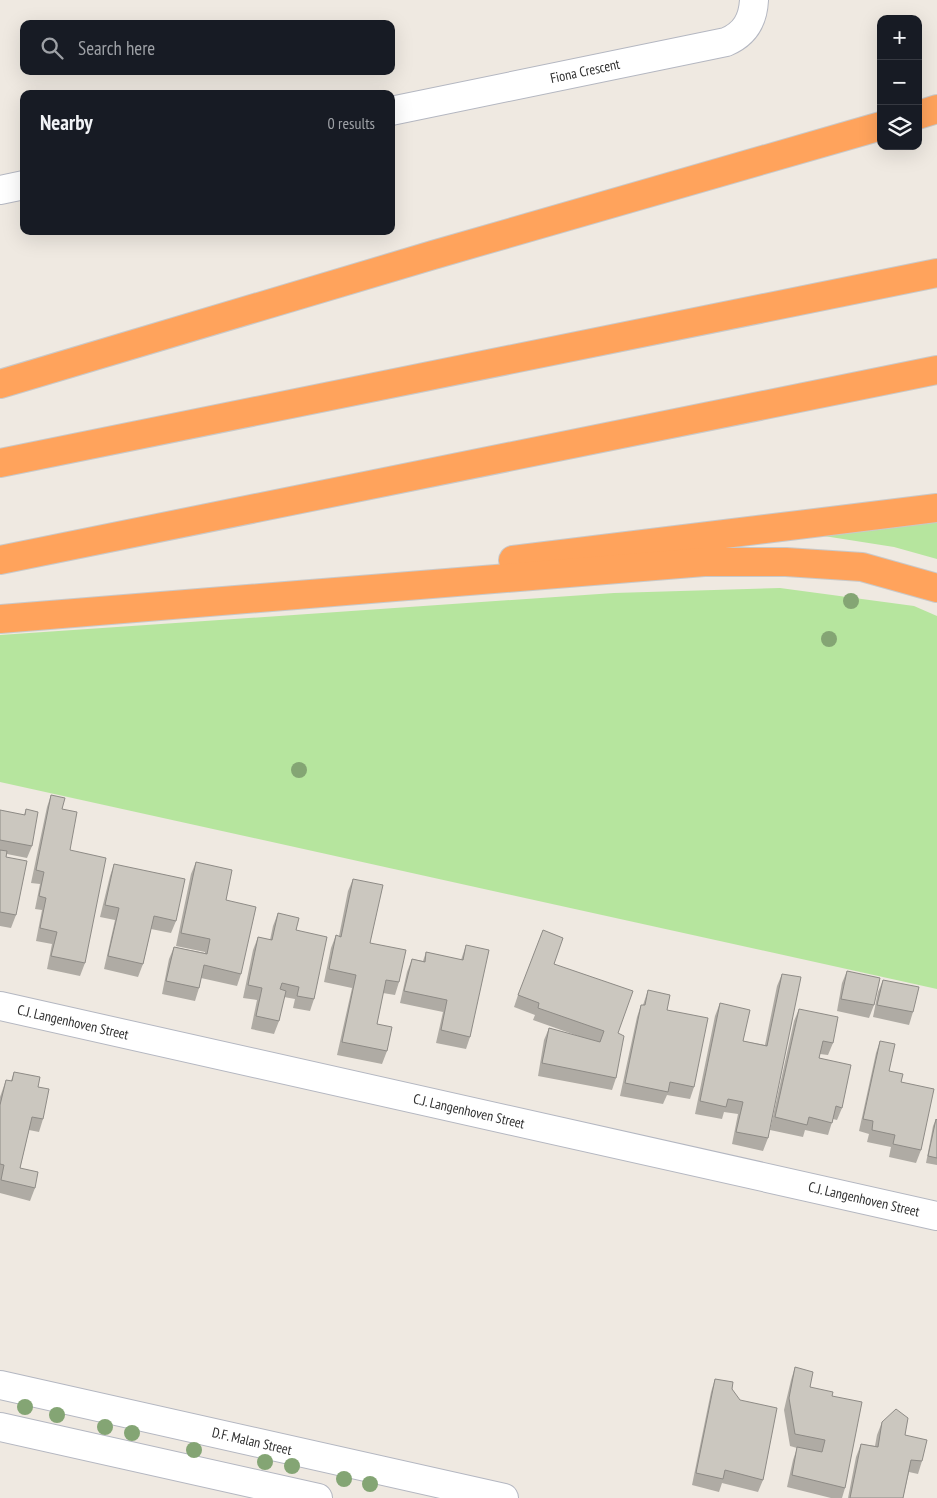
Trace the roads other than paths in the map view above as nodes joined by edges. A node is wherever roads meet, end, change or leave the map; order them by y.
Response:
1 (754, 0) edge
2 (395, 109) edge
3 (937, 109) edge
4 (922, 114) edge
5 (877, 127) edge
6 (20, 186) edge
7 (0, 190) edge
8 (937, 273) edge
9 (937, 370) edge
10 (0, 384) edge
11 (0, 463) edge
12 (937, 508) edge
13 (0, 560) edge
14 (937, 588) edge
15 (147, 606) junction
16 (0, 619) edge
17 (0, 1006) edge
18 (937, 1216) edge
19 (0, 1385) edge
20 (0, 1427) edge
21 (318, 1498) edge
22 (504, 1498) edge

1 - 2 street, Fiona Crescent
3 - 4 highway
5 - 10 highway
6 - 7 street
8 - 11 highway
9 - 13 highway
12 - 15 highway
14 - 15 highway
15 - 16 highway
17 - 18 street, C.J. Langenhoven Street
19 - 22 street, D.F. Malan Street
20 - 21 street

